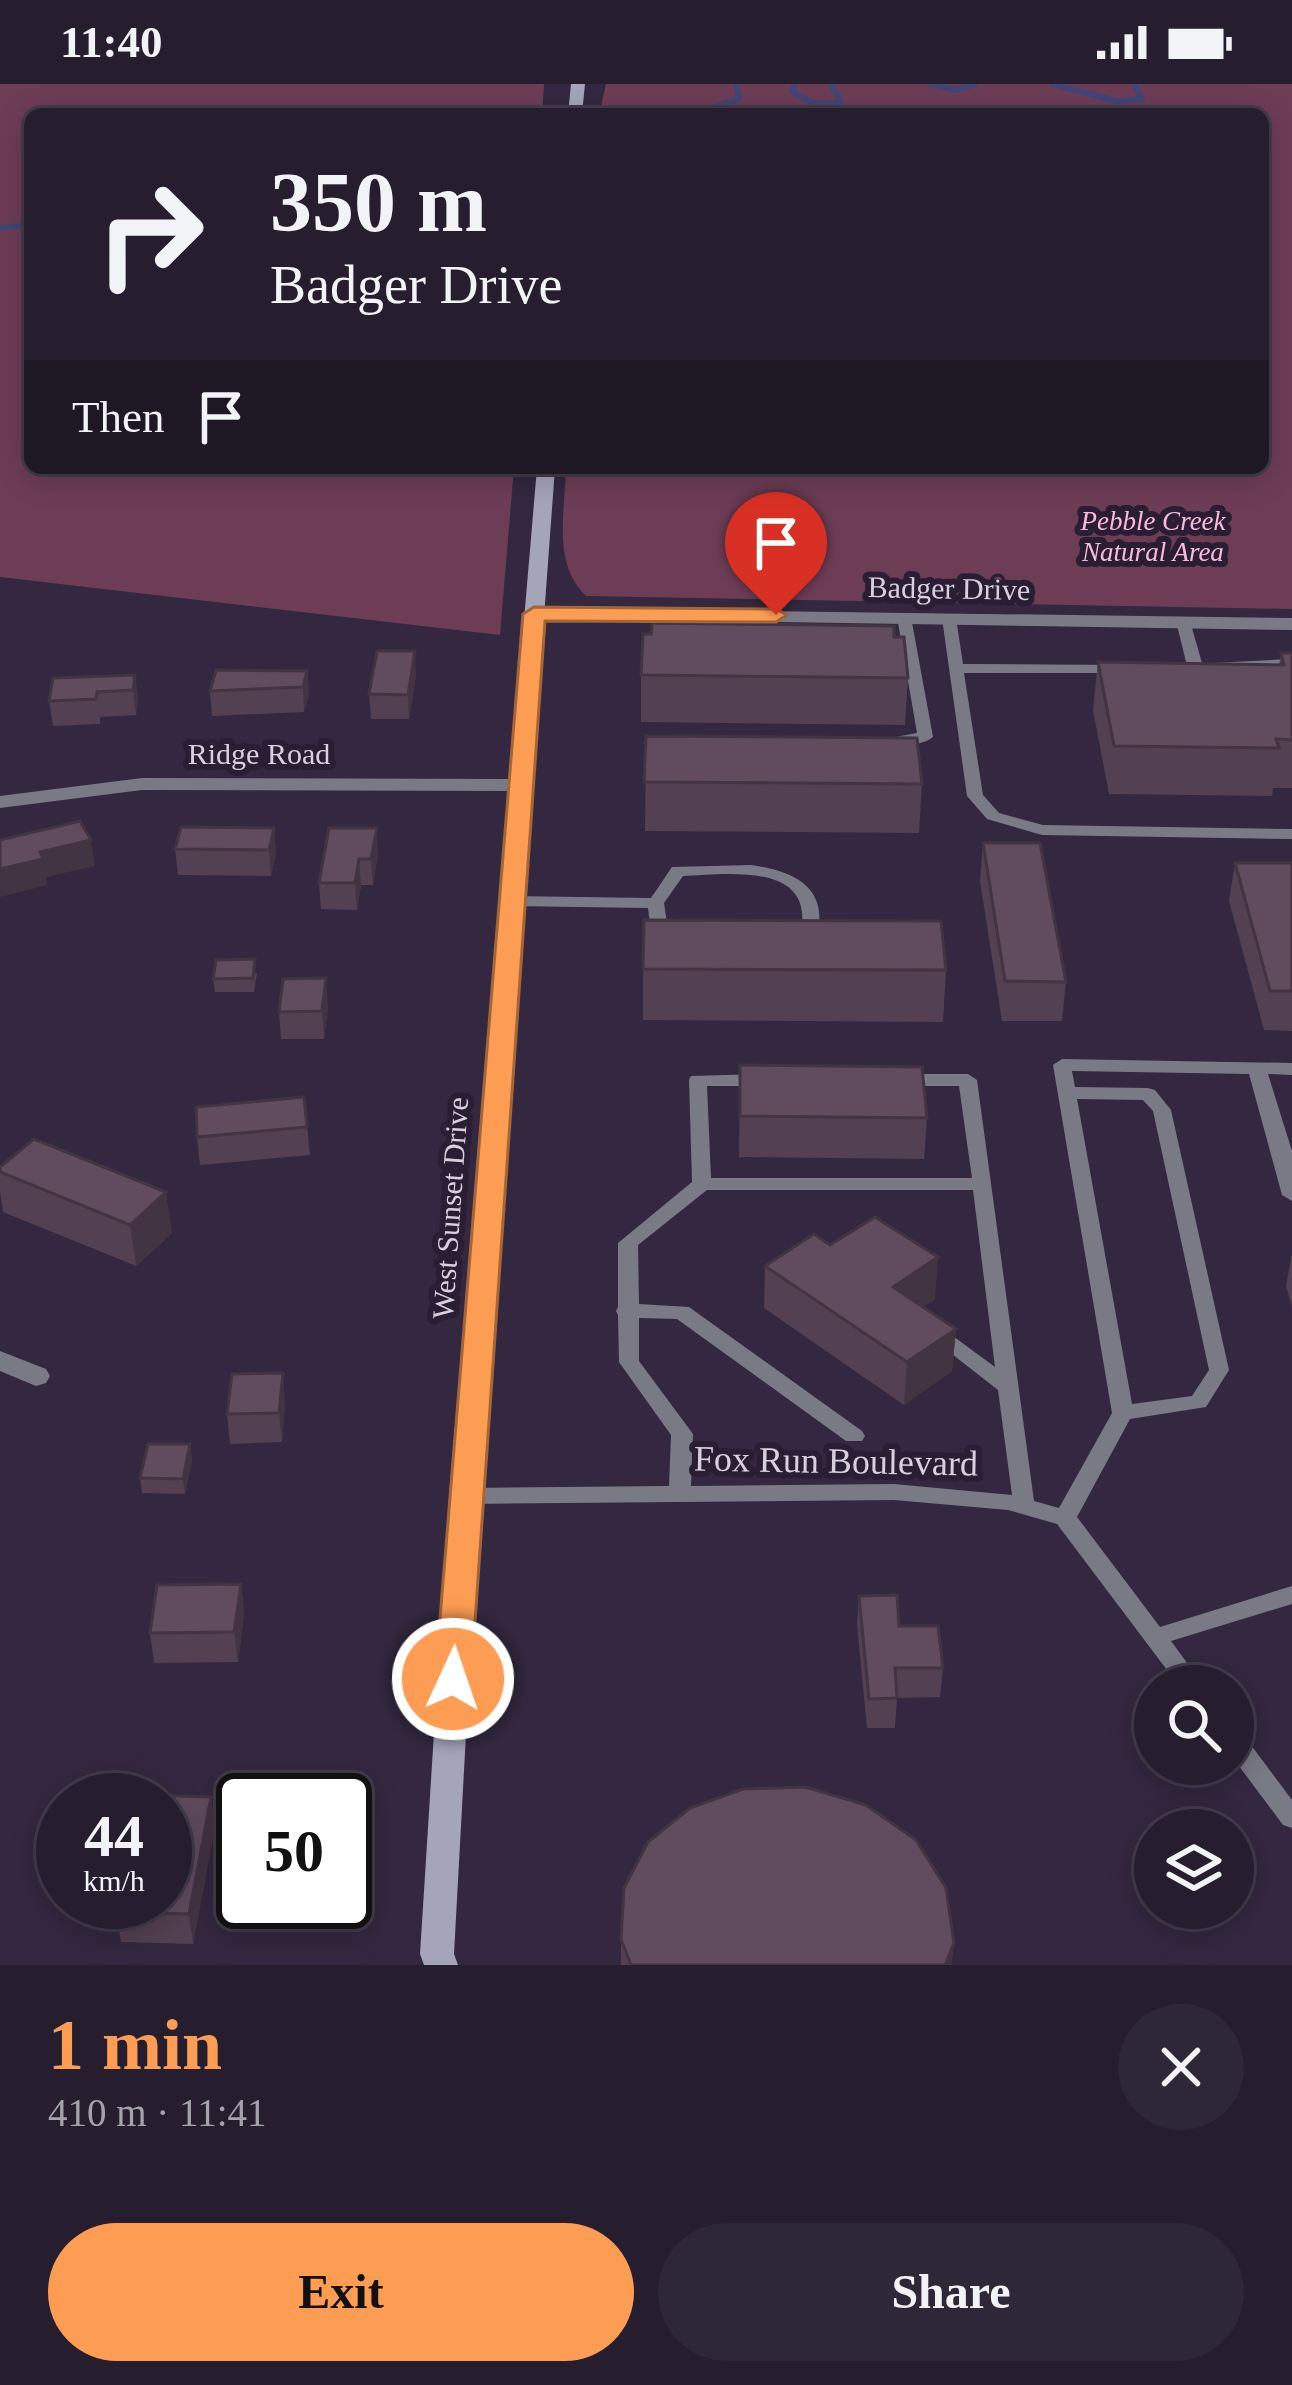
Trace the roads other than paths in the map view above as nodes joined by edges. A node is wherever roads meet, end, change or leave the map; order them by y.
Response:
1 (546, 474) edge
2 (534, 614) junction
3 (904, 617) junction
4 (949, 618) junction
5 (1183, 621) junction
6 (1292, 623) edge
7 (1292, 663) edge
8 (956, 668) junction
9 (1131, 669) edge
10 (1174, 670) edge
11 (1196, 670) junction
12 (882, 741) edge
13 (520, 784) junction
14 (0, 802) edge
15 (1292, 834) edge
16 (510, 901) junction
17 (656, 903) junction
18 (682, 943) edge
19 (789, 943) edge
20 (1257, 1068) junction
21 (1292, 1069) edge
22 (788, 1080) edge
23 (878, 1080) edge
24 (1068, 1093) junction
25 (1288, 1156) edge
26 (702, 1184) junction
27 (982, 1184) junction
28 (1292, 1196) edge
29 (626, 1311) junction
30 (917, 1320) edge
31 (0, 1360) edge
32 (36, 1376) dead end
33 (1009, 1388) junction
34 (1123, 1413) junction
35 (854, 1436) dead end
36 (680, 1494) junction
37 (464, 1496) junction
38 (1024, 1506) junction
39 (1065, 1518) junction
40 (1292, 1595) edge
41 (1155, 1636) junction
42 (1176, 1665) edge
43 (1254, 1768) edge
44 (1292, 1818) edge
45 (436, 1961) edge

1 - 2 main road, West Sunset Drive
2 - 3 street, Badger Drive
2 - 13 main road, West Sunset Drive
3 - 4 street, Badger Drive
3 - 12 lane
4 - 5 street, Badger Drive
4 - 8 lane
5 - 6 street, Badger Drive
5 - 11 lane
7 - 11 lane
8 - 9 lane
8 - 15 lane
10 - 11 lane
13 - 14 street, Ridge Road
13 - 16 main road, West Sunset Drive
16 - 17 lane
16 - 37 main road, West Sunset Drive
17 - 18 lane
17 - 19 lane
20 - 21 lane
20 - 24 lane
20 - 25 lane
22 - 26 lane
23 - 27 lane
24 - 34 lane
24 - 34 lane
25 - 28 lane
26 - 27 lane
26 - 29 lane
27 - 33 lane
29 - 35 lane
29 - 36 lane
30 - 33 lane
31 - 32 street
33 - 38 lane
34 - 39 lane
36 - 37 lane, Fox Run Boulevard
36 - 38 lane, Fox Run Boulevard
37 - 45 main road, West Sunset Drive
38 - 39 lane, Fox Run Boulevard
39 - 41 lane
40 - 41 lane
41 - 42 lane
43 - 44 lane

